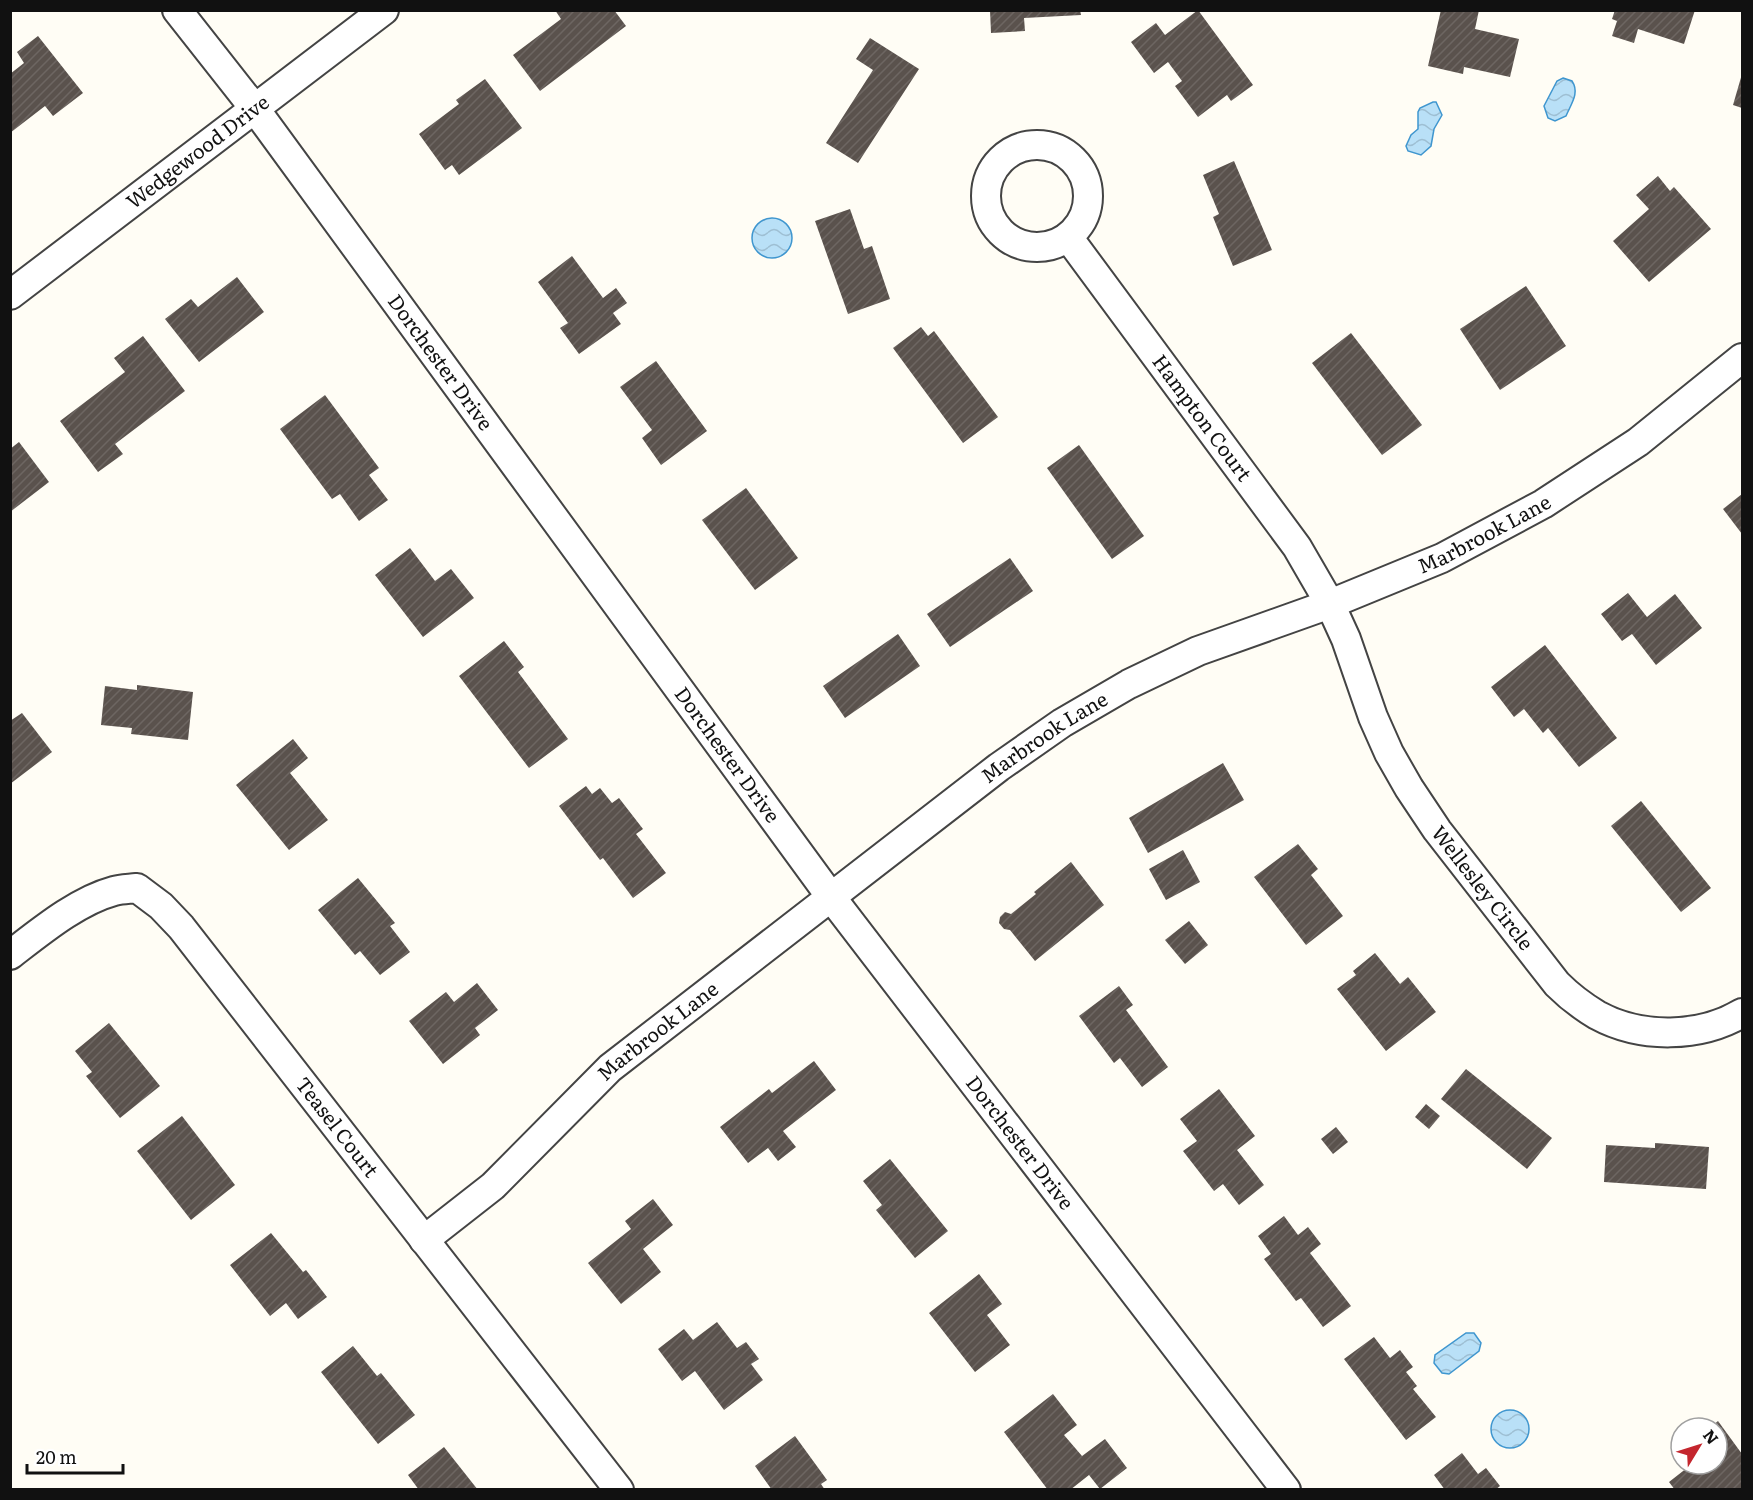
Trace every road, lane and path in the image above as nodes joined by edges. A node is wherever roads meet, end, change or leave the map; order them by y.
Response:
1 (177, 10) edge
2 (384, 10) edge
3 (255, 109) junction
4 (1068, 237) dead end
5 (10, 295) edge
6 (1743, 358) edge
7 (1329, 604) junction
8 (831, 897) junction
9 (10, 955) edge
10 (1743, 1013) edge
11 (424, 1240) junction
12 (619, 1490) edge
13 (1286, 1490) edge

1 - 3 street, Dorchester Drive
2 - 3 street, Wedgewood Drive
3 - 5 street, Wedgewood Drive
3 - 8 street, Dorchester Drive
4 - 7 street, Hampton Court
6 - 7 street, Marbrook Lane
7 - 8 street, Marbrook Lane
7 - 10 street, Wellesley Circle
8 - 11 street, Marbrook Lane
8 - 13 street, Dorchester Drive
9 - 11 street, Teasel Court
11 - 12 street, Teasel Court

